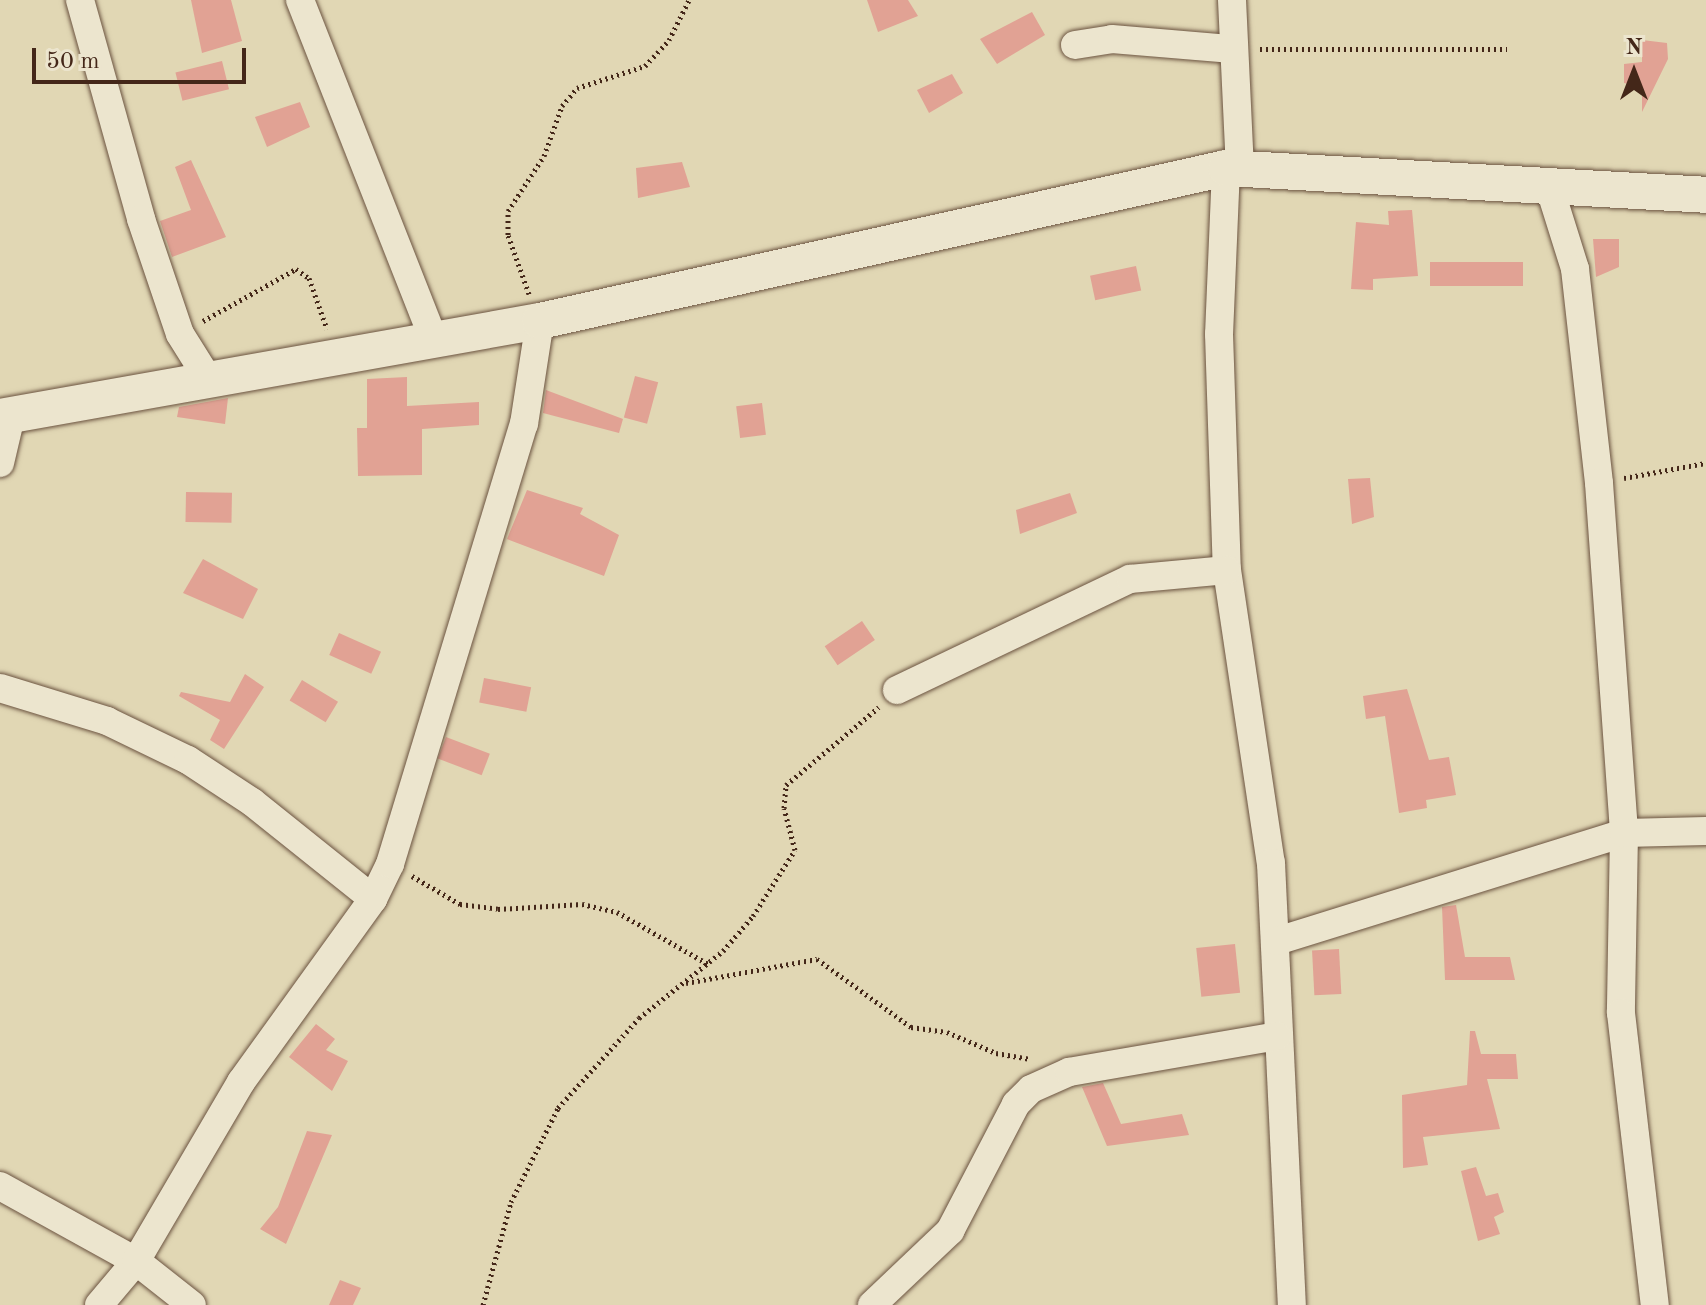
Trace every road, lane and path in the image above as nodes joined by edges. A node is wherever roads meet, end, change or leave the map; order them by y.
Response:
1 (80, 0) edge
2 (300, 0) edge
3 (689, 0) edge
4 (1232, 0) edge
5 (1075, 45) dead end
6 (1230, 49) junction
7 (1507, 49) dead end
8 (1233, 168) junction
9 (1550, 189) junction
10 (1706, 195) edge
11 (540, 321) junction
12 (180, 334) junction
13 (433, 338) junction
14 (336, 357) junction
15 (207, 377) junction
16 (6, 416) edge
17 (0, 463) edge
18 (1706, 463) edge
19 (1599, 483) junction
20 (1227, 570) junction
21 (0, 688) edge
22 (897, 690) joint
23 (1706, 831) edge
24 (1624, 833) junction
25 (390, 864) junction
26 (373, 899) junction
27 (1277, 941) junction
28 (708, 964) junction
29 (685, 983) junction
30 (1277, 1036) junction
31 (1083, 1069) junction
32 (0, 1186) edge
33 (136, 1261) junction
34 (99, 1305) edge
35 (192, 1305) edge
36 (483, 1305) edge
37 (872, 1305) edge
38 (1292, 1305) edge
39 (1655, 1305) edge

1 - 12 street
2 - 13 street
3 - 11 path
4 - 6 street
5 - 6 street
6 - 7 path
6 - 8 street
8 - 9 street
8 - 11 street
8 - 20 street
9 - 10 street
9 - 19 street
11 - 13 street
11 - 25 street
12 - 14 path
12 - 15 street
13 - 14 street
14 - 15 street
15 - 16 street
16 - 17 street
18 - 19 path
19 - 24 street
20 - 22 street
20 - 27 street
21 - 26 street
22 - 28 path
23 - 24 street
24 - 27 street
24 - 39 street
25 - 26 street
25 - 28 path
26 - 33 street
27 - 30 street
28 - 29 path
29 - 31 path
29 - 36 path
30 - 31 street
30 - 38 street
31 - 37 street
32 - 33 street
33 - 34 street
33 - 35 street

